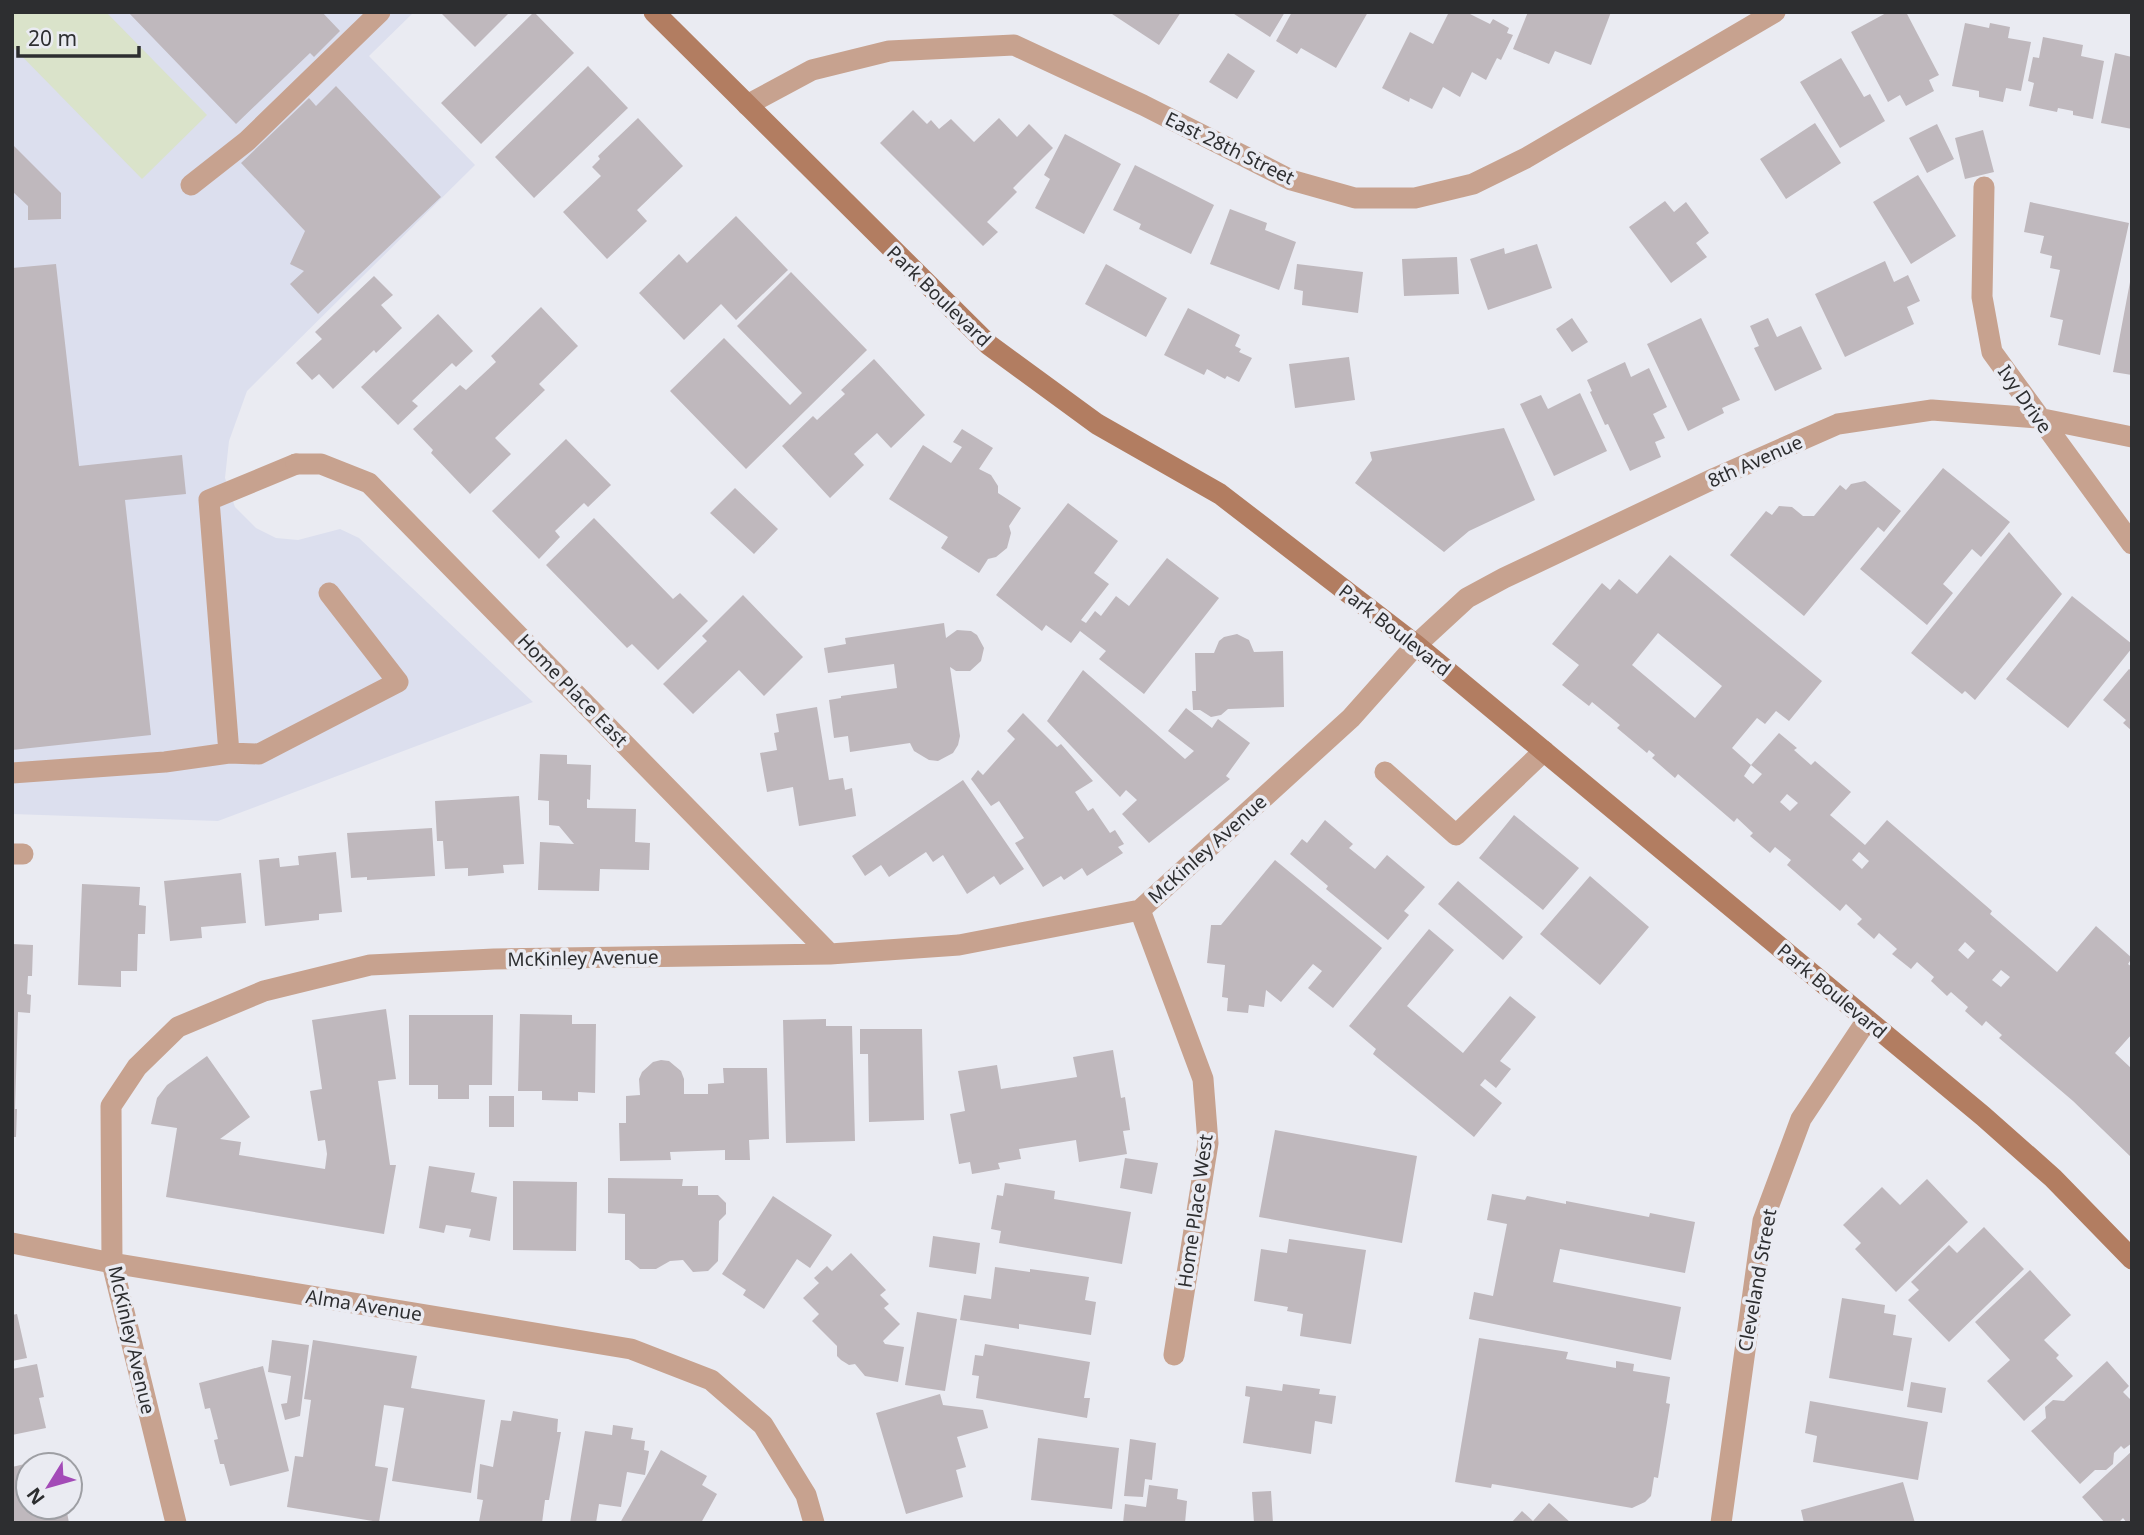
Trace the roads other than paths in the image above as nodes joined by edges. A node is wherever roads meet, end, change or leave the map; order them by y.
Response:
1 (380, 12) edge
2 (654, 12) edge
3 (1775, 12) edge
4 (747, 105) junction
5 (191, 185) dead end
6 (1984, 187) dead end
7 (2038, 418) junction
8 (2132, 437) edge
9 (2132, 544) edge
10 (329, 593) dead end
11 (1416, 645) junction
12 (1544, 751) junction
13 (229, 753) junction
14 (1384, 772) dead end
15 (12, 773) edge
16 (1140, 910) junction
17 (830, 954) junction
18 (1867, 1020) junction
19 (12, 1243) edge
20 (2132, 1259) edge
21 (112, 1263) junction
22 (1174, 1355) dead end
23 (176, 1523) edge
24 (814, 1523) edge
25 (1721, 1523) edge

1 - 5 street
2 - 4 main road, Park Boulevard
3 - 4 street, East 28th Street
4 - 11 main road, Park Boulevard
6 - 7 street, Ivy Drive
7 - 8 street, 8th Avenue
7 - 9 street, Ivy Drive
7 - 11 street, 8th Avenue
10 - 13 street
11 - 12 main road, Park Boulevard
11 - 16 street, McKinley Avenue
12 - 14 street
12 - 18 main road, Park Boulevard
13 - 15 street
13 - 17 street, Home Place East
16 - 17 street, McKinley Avenue
16 - 22 street, Home Place West
17 - 21 street, McKinley Avenue
18 - 20 main road, Park Boulevard
18 - 25 street, Cleveland Street
19 - 21 street, Alma Avenue
21 - 23 street, McKinley Avenue
21 - 24 street, Alma Avenue

